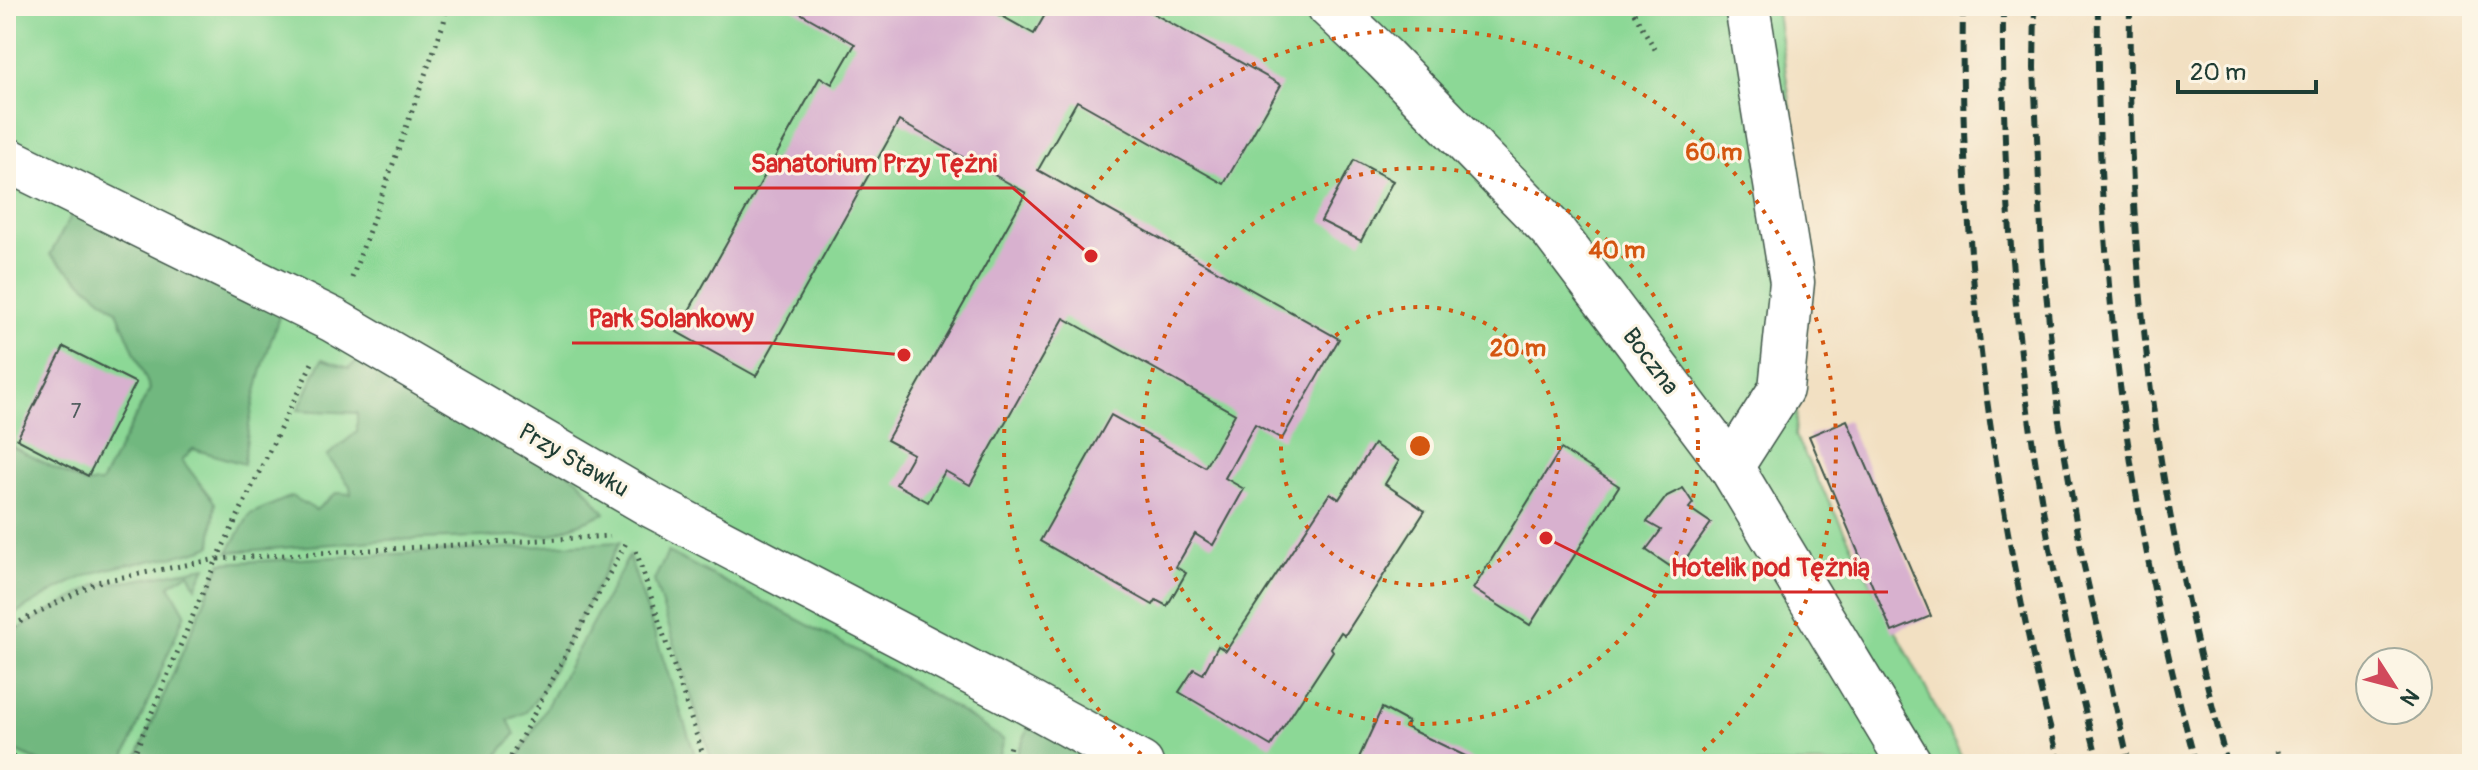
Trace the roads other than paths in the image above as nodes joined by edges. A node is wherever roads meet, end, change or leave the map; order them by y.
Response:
1 (1329, 6) edge
2 (1747, 6) edge
3 (6, 159) edge
4 (1731, 467) junction
5 (1141, 764) edge
6 (1910, 764) edge

1 - 4 street, Boczna
2 - 4 street
3 - 5 street, Przy Stawku
4 - 6 street, Boczna

